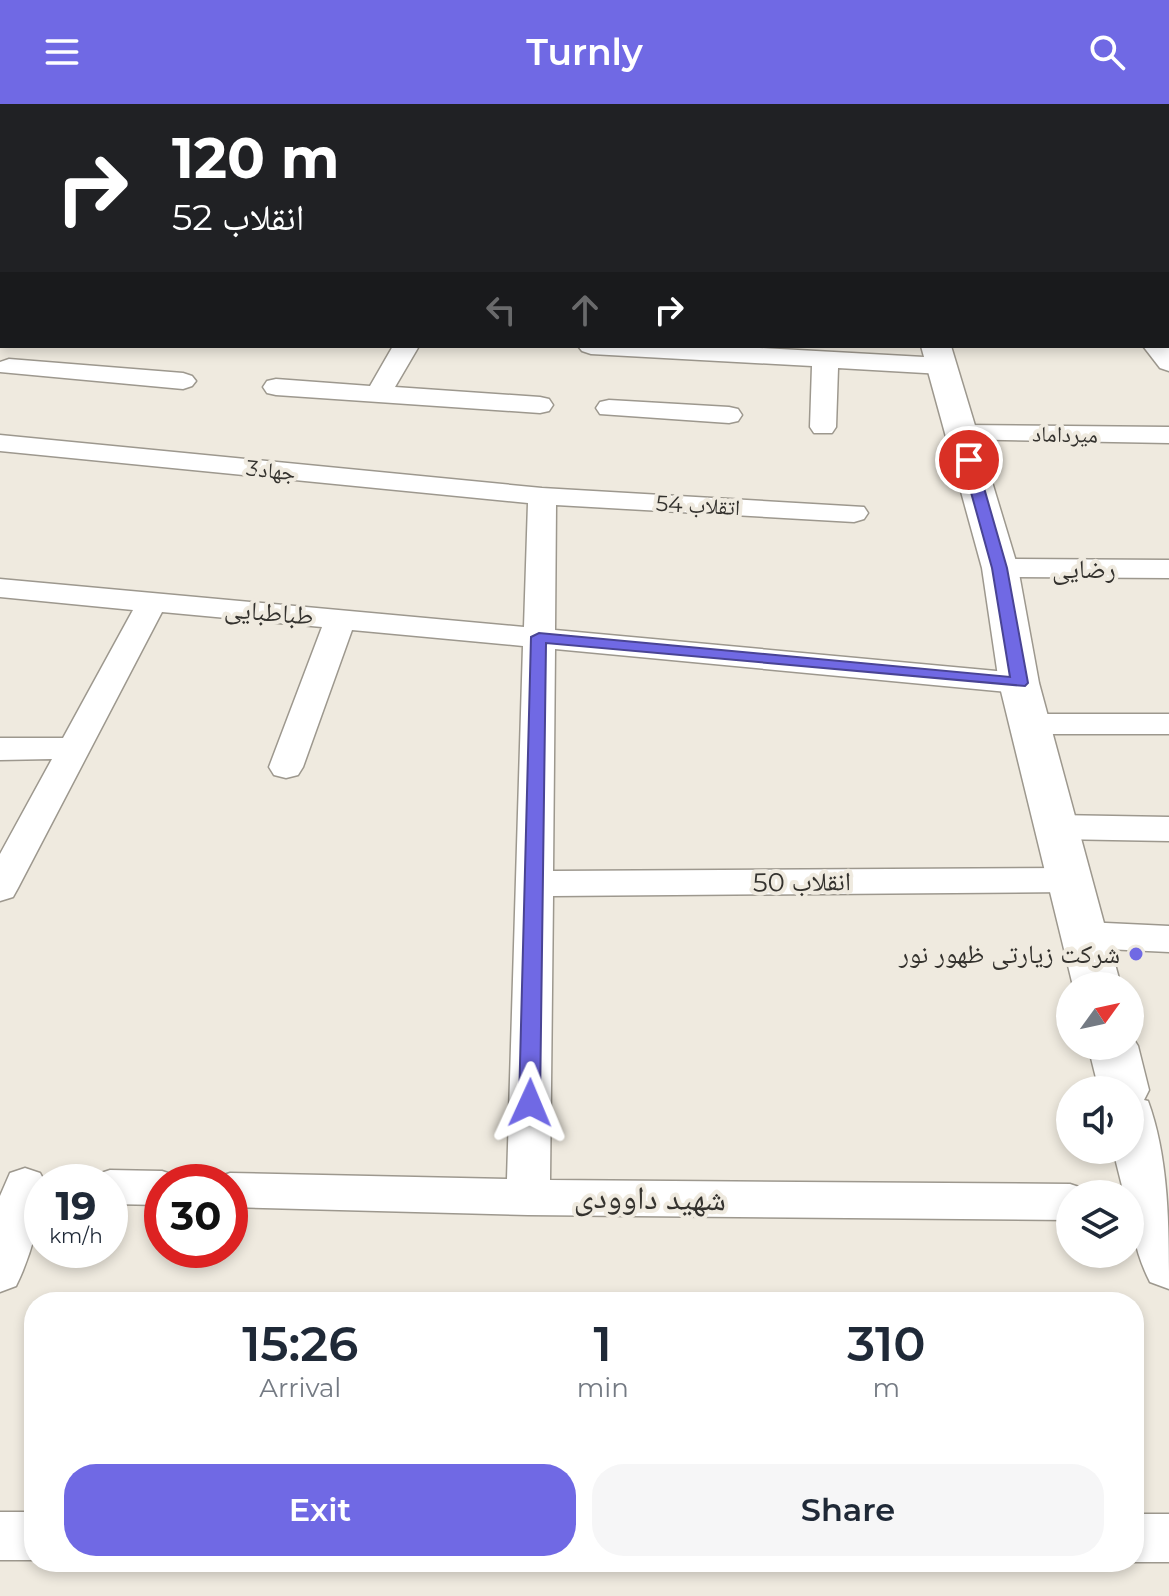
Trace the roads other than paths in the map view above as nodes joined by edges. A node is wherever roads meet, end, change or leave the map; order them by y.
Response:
1 (24, 348) edge
2 (405, 348) edge
3 (623, 348) edge
4 (688, 352) junction
5 (939, 356) edge
6 (825, 359) junction
7 (4, 372) edge
8 (183, 381) dead end
9 (276, 387) dead end
10 (378, 394) junction
11 (540, 405) dead end
12 (609, 408) dead end
13 (679, 412) junction
14 (729, 415) dead end
15 (823, 427) dead end
16 (961, 433) junction
17 (1169, 435) edge
18 (0, 443) edge
19 (542, 496) junction
20 (854, 513) dead end
21 (1000, 568) junction
22 (1169, 569) edge
23 (0, 588) edge
24 (152, 602) junction
25 (341, 619) junction
26 (539, 637) junction
27 (1019, 683) junction
28 (1030, 724) junction
29 (1169, 724) edge
30 (75, 748) junction
31 (0, 749) edge
32 (286, 767) dead end
33 (1056, 827) junction
34 (1169, 829) edge
35 (1070, 880) junction
36 (534, 884) junction
37 (0, 888) edge
38 (1085, 935) junction
39 (1169, 939) edge
40 (1094, 972) edge
41 (1141, 1164) edge
42 (22, 1185) edge
43 (248, 1190) edge
44 (528, 1197) junction
45 (1056, 1202) edge
46 (1150, 1203) edge
47 (1169, 1266) edge
48 (0, 1273) edge
49 (0, 1536) edge
50 (24, 1536) edge
51 (1144, 1538) edge
52 (1169, 1538) edge

1 - 7 street
2 - 10 street
3 - 4 street
4 - 6 street
4 - 13 street
5 - 6 street
5 - 16 main road
6 - 15 street
7 - 8 street
9 - 10 street
10 - 11 street
12 - 13 street
13 - 14 street
16 - 17 street, میرداماد
16 - 21 main road
18 - 19 street, جهاد3
19 - 20 street, اتقلاب 54
19 - 26 street
21 - 22 street, رضایی
21 - 27 main road
23 - 24 street, طباطبایی
24 - 25 street, طباطبایی
24 - 30 street
25 - 26 street, طباطبایی
25 - 32 street
26 - 27 street, طباطبایی
26 - 36 street
27 - 28 main road
28 - 29 street
28 - 33 main road
30 - 31 street
30 - 37 street
33 - 34 street
33 - 35 main road
35 - 36 street, انقلاب 50
35 - 38 main road
36 - 44 street
38 - 39 street
38 - 40 main road
41 - 46 main road
42 - 48 street
43 - 44 street, شهید داوودی
44 - 45 street, شهید داوودی
46 - 47 main road
49 - 50 street
51 - 52 street

